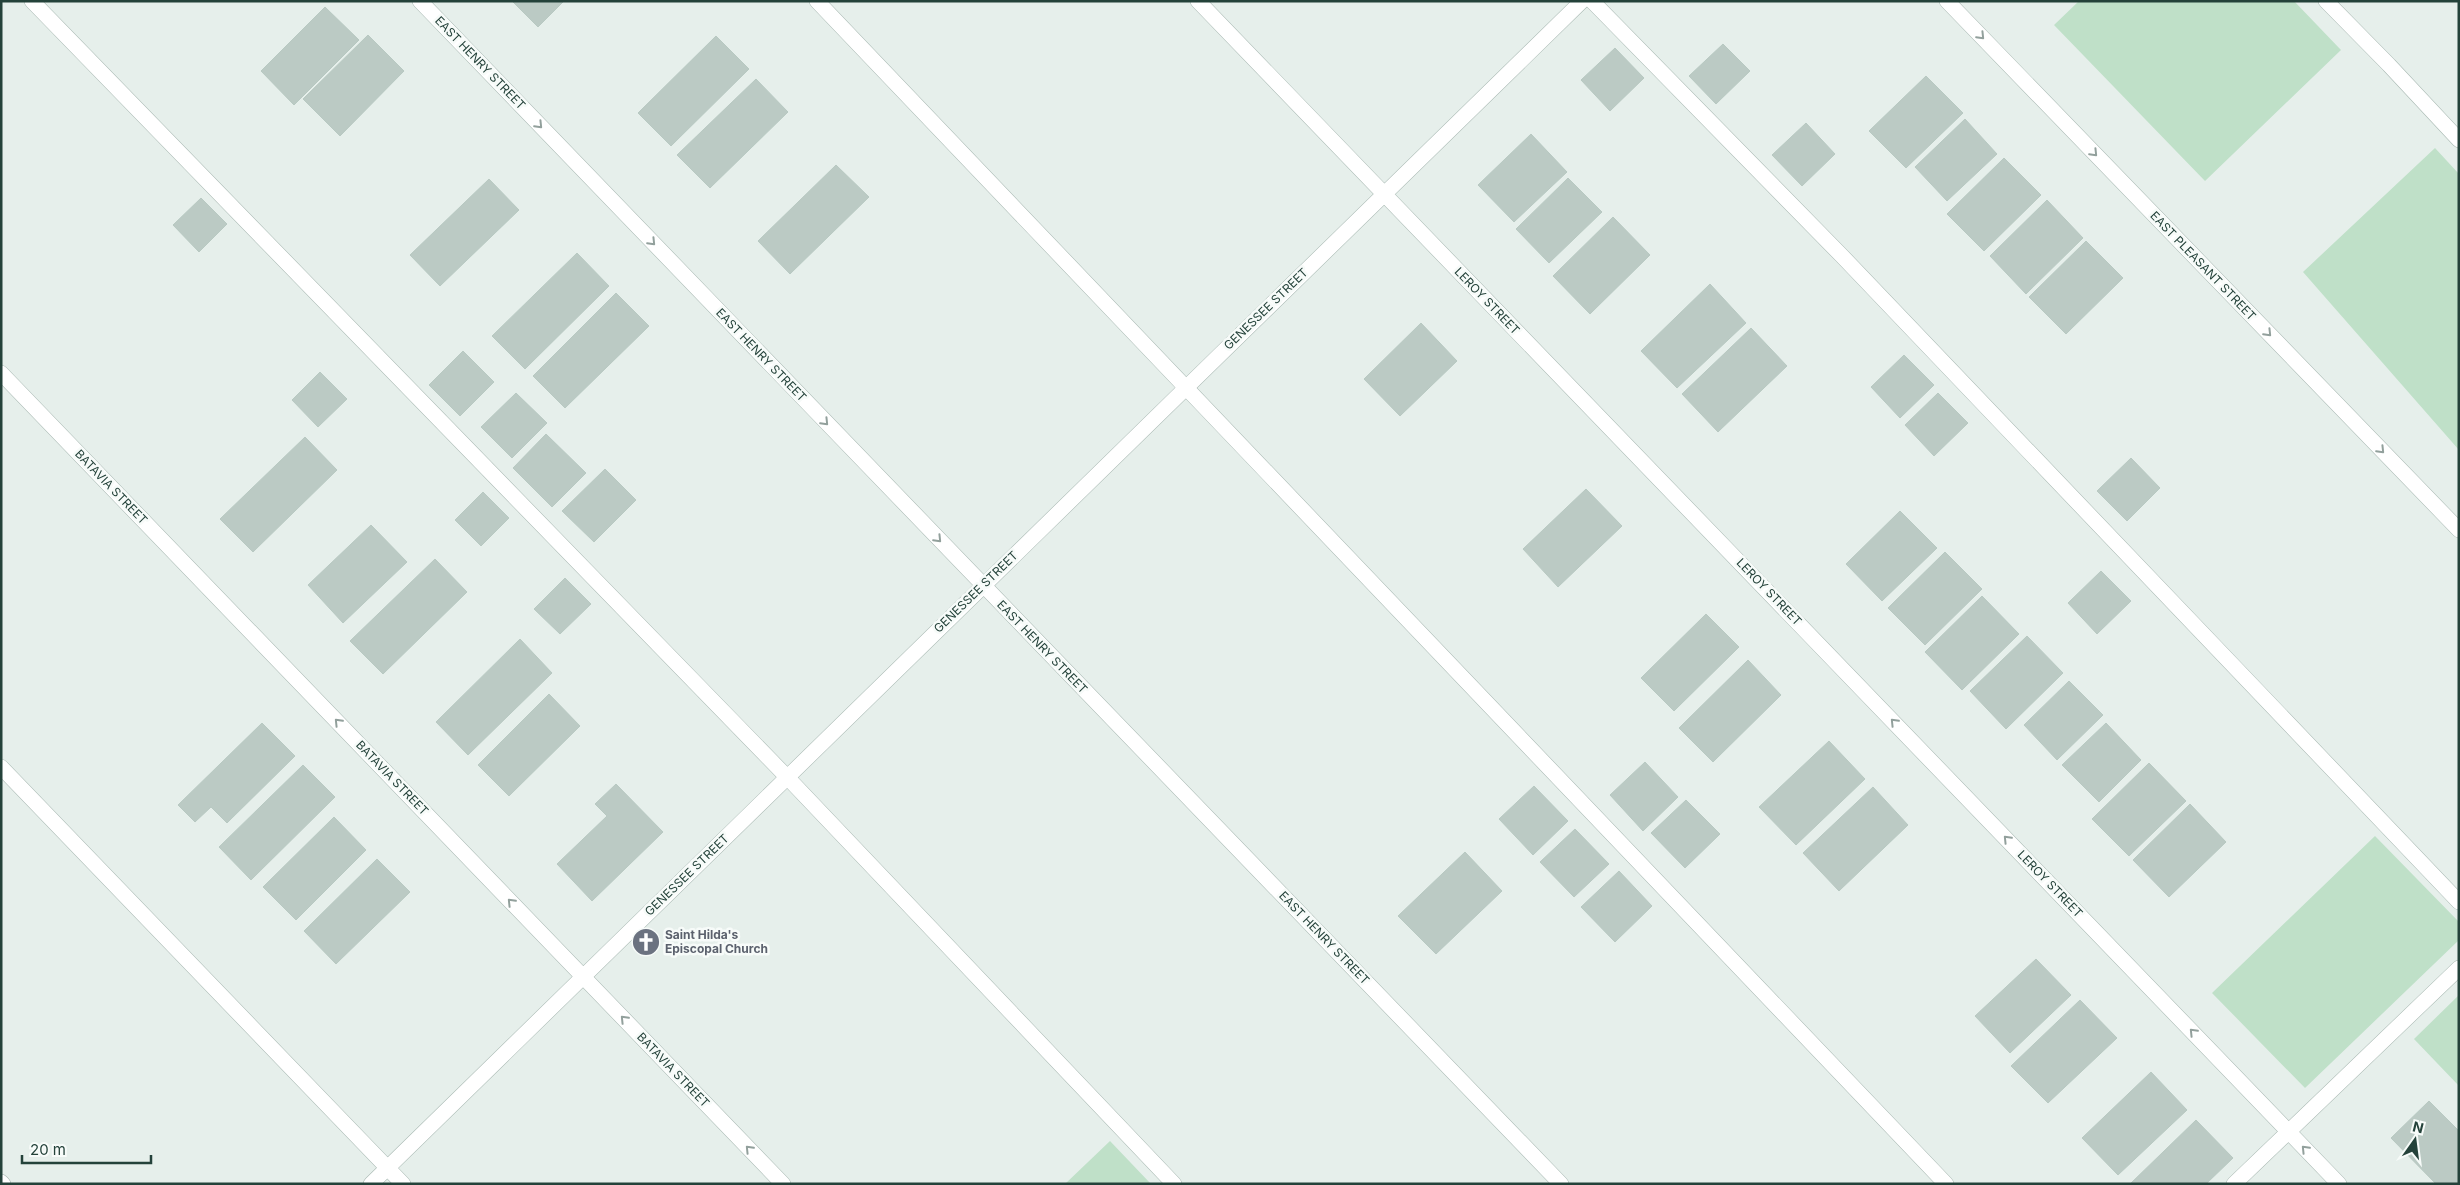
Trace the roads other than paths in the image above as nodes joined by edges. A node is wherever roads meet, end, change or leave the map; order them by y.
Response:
1 (32, 1) edge
2 (420, 1) edge
3 (816, 1) edge
4 (1198, 1) edge
5 (1582, 1) edge
6 (1592, 1) edge
7 (1947, 1) edge
8 (2326, 1) edge
9 (2459, 140) edge
10 (1384, 194) junction
11 (1, 373) edge
12 (1185, 388) junction
13 (2459, 530) edge
14 (983, 585) junction
15 (1, 767) edge
16 (787, 777) junction
17 (2459, 902) edge
18 (2459, 968) edge
19 (583, 977) junction
20 (2288, 1131) junction
21 (388, 1168) junction
22 (371, 1184) edge
23 (403, 1184) edge
24 (782, 1184) edge
25 (1174, 1184) edge
26 (1560, 1184) edge
27 (1946, 1184) edge
28 (2234, 1184) edge
29 (2339, 1184) edge

1 - 16 street
2 -> 14 street, EAST HENRY STREET
3 - 12 street
4 - 10 street, LEROY STREET
5 - 10 street, GENESSEE STREET
6 - 17 street
7 -> 13 street, EAST PLEASANT STREET
8 - 9 street
10 - 12 street, GENESSEE STREET
20 -> 10 street, LEROY STREET
19 -> 11 street, BATAVIA STREET
12 - 14 street, GENESSEE STREET
12 - 27 street
14 - 16 street, GENESSEE STREET
14 - 26 street, EAST HENRY STREET
15 - 21 street
16 - 19 street, GENESSEE STREET
16 - 25 street
18 - 20 street
19 - 21 street, GENESSEE STREET
24 -> 19 street, BATAVIA STREET
20 - 28 street
29 -> 20 street, LEROY STREET
21 - 22 street, GENESSEE STREET
21 - 23 street

